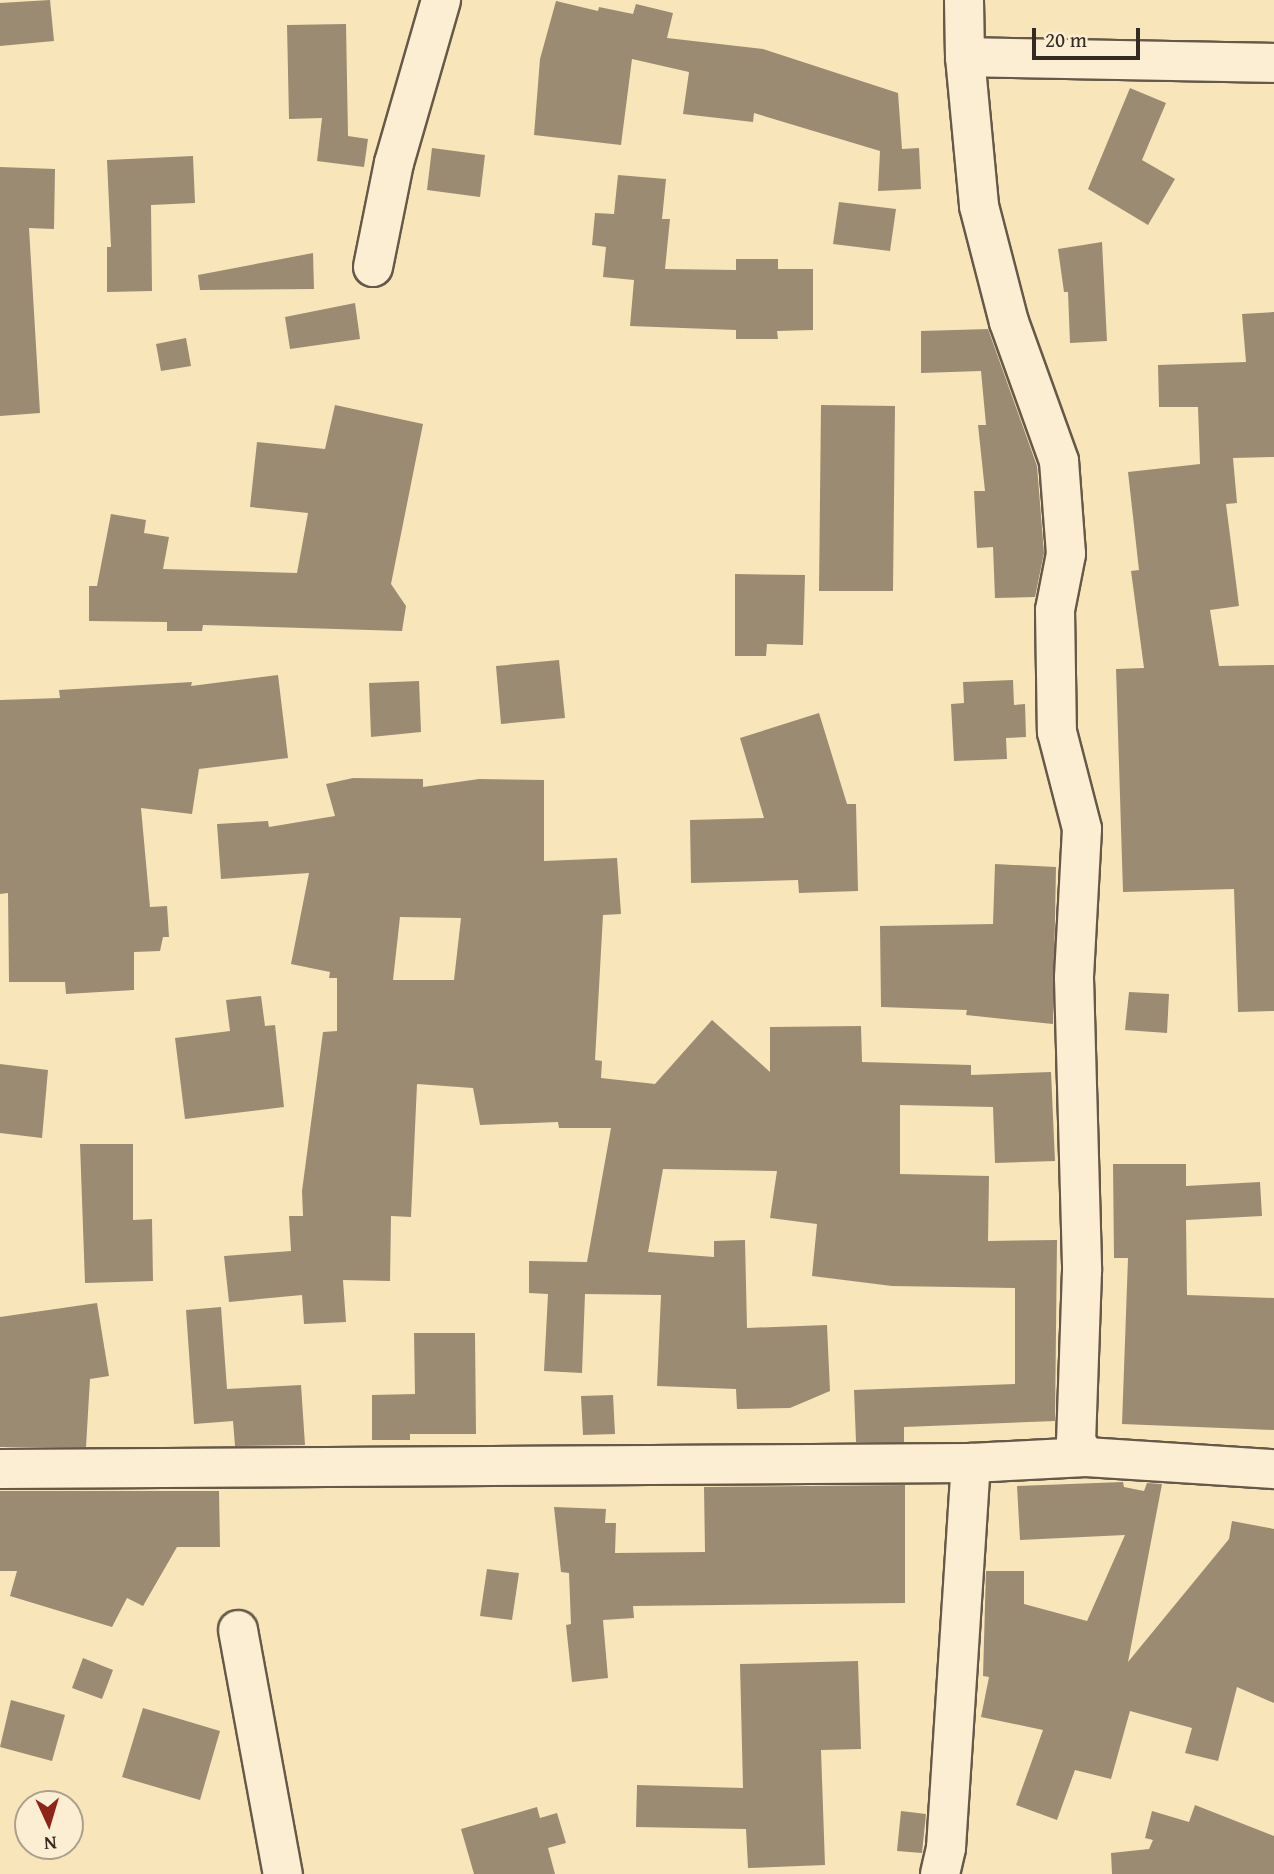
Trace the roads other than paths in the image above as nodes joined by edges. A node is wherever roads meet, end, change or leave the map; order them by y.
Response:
1 (441, 0) edge
2 (964, 0) edge
3 (965, 57) junction
4 (1274, 62) edge
5 (373, 267) dead end
6 (1086, 1457) junction
7 (971, 1463) junction
8 (0, 1469) edge
9 (1274, 1469) edge
10 (238, 1630) dead end
11 (283, 1874) edge
12 (940, 1874) edge

1 - 5 street
2 - 3 street
3 - 4 street
3 - 6 street
6 - 7 street
6 - 9 street
7 - 8 street
7 - 12 street
10 - 11 street

